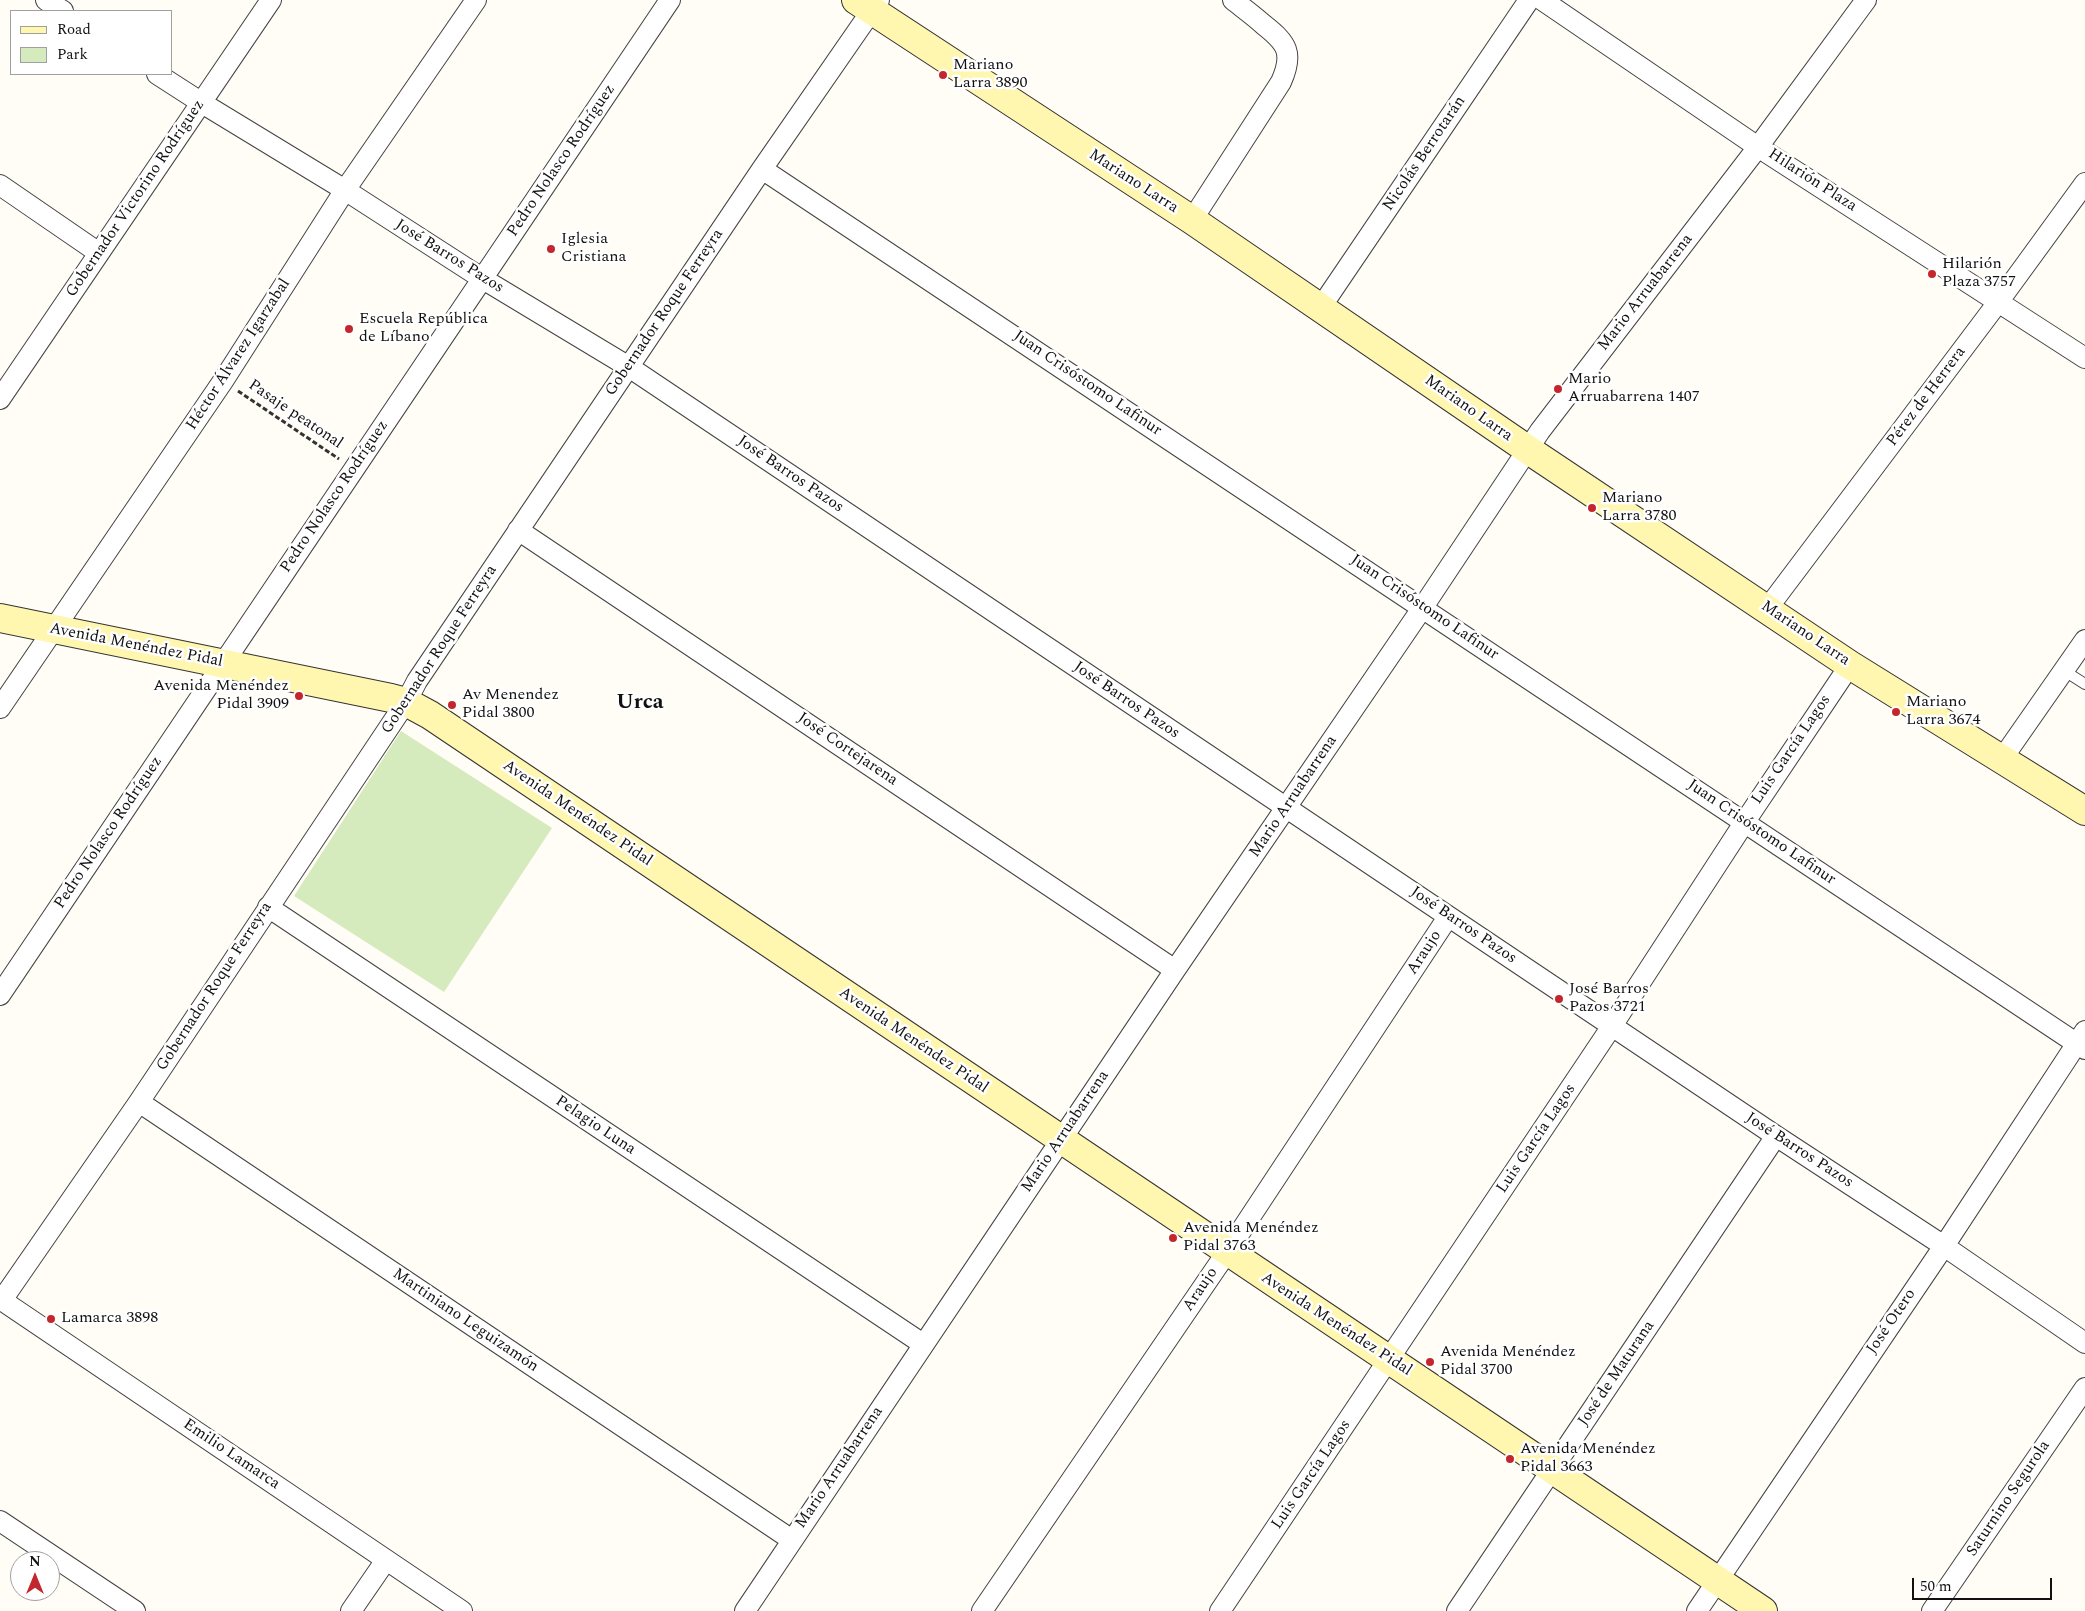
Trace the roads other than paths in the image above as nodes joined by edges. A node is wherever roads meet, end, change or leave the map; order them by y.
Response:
1 (46, 0) edge
2 (271, 0) edge
3 (476, 0) edge
4 (670, 0) edge
5 (1233, 0) edge
6 (1529, 0) edge
7 (1542, 0) edge
8 (1866, 0) edge
9 (868, 3) edge
10 (61, 10) edge
11 (159, 75) edge
12 (202, 103) junction
13 (1758, 147) junction
14 (762, 169) junction
15 (2085, 183) edge
16 (0, 186) edge
17 (345, 190) junction
18 (1192, 220) junction
19 (99, 253) junction
20 (482, 279) junction
21 (1999, 301) junction
22 (1321, 307) junction
23 (2085, 358) edge
24 (629, 367) junction
25 (0, 399) edge
26 (1527, 449) junction
27 (518, 530) junction
28 (1423, 607) junction
29 (1767, 609) junction
30 (0, 618) edge
31 (53, 630) junction
32 (2085, 640) edge
33 (222, 663) junction
34 (1850, 665) junction
35 (2063, 670) junction
36 (2085, 684) edge
37 (406, 702) junction
38 (0, 708) edge
39 (2002, 759) junction
40 (1286, 809) junction
41 (2085, 811) edge
42 (1744, 823) junction
43 (268, 907) junction
44 (1448, 916) junction
45 (1175, 970) junction
46 (0, 995) edge
47 (1612, 1026) junction
48 (2082, 1041) edge
49 (138, 1102) junction
50 (1776, 1136) junction
51 (1061, 1140) junction
52 (1944, 1246) junction
53 (1227, 1252) junction
54 (1, 1300) edge
55 (2085, 1343) edge
56 (923, 1344) junction
57 (1390, 1359) junction
58 (2085, 1388) edge
59 (1553, 1469) junction
60 (0, 1521) edge
61 (792, 1540) junction
62 (386, 1560) junction
63 (1717, 1580) junction
64 (135, 1611) edge
65 (351, 1611) edge
66 (462, 1611) edge
67 (745, 1611) edge
68 (982, 1611) edge
69 (1220, 1611) edge
70 (1457, 1611) edge
71 (1696, 1611) edge
72 (1763, 1611) edge
73 (1932, 1611) edge

1 - 10 street
2 - 12 street, Gobernador Victorino Rodríguez
3 - 17 street, Héctor Álvarez Igarzabal
4 - 20 street, Pedro Nolasco Rodríguez
5 - 18 street
6 - 22 street, Nicolás Berrotarán
7 - 13 street, Hilarión Plaza
8 - 13 street, Mario Arruabarrena
9 - 14 street, Gobernador Roque Ferreyra
9 - 18 main road, Mariano Larra
11 - 12 street, José Barros Pazos
12 - 17 street, José Barros Pazos
12 - 19 street, Gobernador Victorino Rodríguez
13 - 21 street, Hilarión Plaza
13 - 26 street, Mario Arruabarrena
14 - 24 street, Gobernador Roque Ferreyra
14 - 28 street, Juan Crisóstomo Lafinur
15 - 21 street, Pérez de Herrera
16 - 19 street
17 - 20 street, José Barros Pazos
17 - 31 street, Héctor Álvarez Igarzabal
18 - 22 main road, Mariano Larra
19 - 25 street, Gobernador Victorino Rodríguez
20 - 24 street, José Barros Pazos
20 - 33 street, Pedro Nolasco Rodríguez
21 - 23 street, Hilarión Plaza
21 - 29 street, Pérez de Herrera
22 - 26 main road, Mariano Larra
24 - 27 street, Gobernador Roque Ferreyra
24 - 40 street, José Barros Pazos
26 - 28 street, Mario Arruabarrena
26 - 29 main road, Mariano Larra
27 - 37 street, Gobernador Roque Ferreyra
27 - 45 street, José Cortejarena
28 - 40 street, Mario Arruabarrena
28 - 42 street, Juan Crisóstomo Lafinur
29 - 34 main road, Mariano Larra
30 - 31 main road, Avenida Menéndez Pidal
31 - 33 main road, Avenida Menéndez Pidal
31 - 38 street, Héctor Álvarez Igarzabal
32 - 35 street
33 - 37 main road, Avenida Menéndez Pidal
33 - 46 street, Pedro Nolasco Rodríguez
34 - 39 main road, Mariano Larra
34 - 42 street, Luis García Lagos
35 - 36 lane
35 - 39 street
37 - 43 street, Gobernador Roque Ferreyra
37 - 51 main road, Avenida Menéndez Pidal
39 - 41 main road, Mariano Larra
40 - 44 street, José Barros Pazos
40 - 45 street, Mario Arruabarrena
42 - 47 street, Luis García Lagos
42 - 48 street, Juan Crisóstomo Lafinur
43 - 49 street, Gobernador Roque Ferreyra
43 - 56 street, Pelagio Luna
44 - 47 street, José Barros Pazos
44 - 53 street, Araujo
45 - 51 street, Mario Arruabarrena
47 - 50 street, José Barros Pazos
47 - 57 street, Luis García Lagos
48 - 52 street, José Otero
49 - 54 street, Gobernador Roque Ferreyra
49 - 61 street, Martiniano Leguizamón
50 - 52 street, José Barros Pazos
50 - 59 street, José de Maturana
51 - 53 main road, Avenida Menéndez Pidal
51 - 56 street, Mario Arruabarrena
52 - 55 street, José Barros Pazos
52 - 63 street, José Otero
53 - 57 main road, Avenida Menéndez Pidal
53 - 68 street, Araujo
54 - 62 street, Emilio Lamarca
56 - 61 street, Mario Arruabarrena
57 - 59 main road, Avenida Menéndez Pidal
57 - 69 street, Luis García Lagos
58 - 73 street, Saturnino Segurola
59 - 63 main road, Avenida Menéndez Pidal
59 - 70 street, José de Maturana
60 - 64 street
61 - 67 street, Mario Arruabarrena
62 - 65 street
62 - 66 street, Emilio Lamarca
63 - 71 street, José Otero
63 - 72 main road, Avenida Menéndez Pidal

